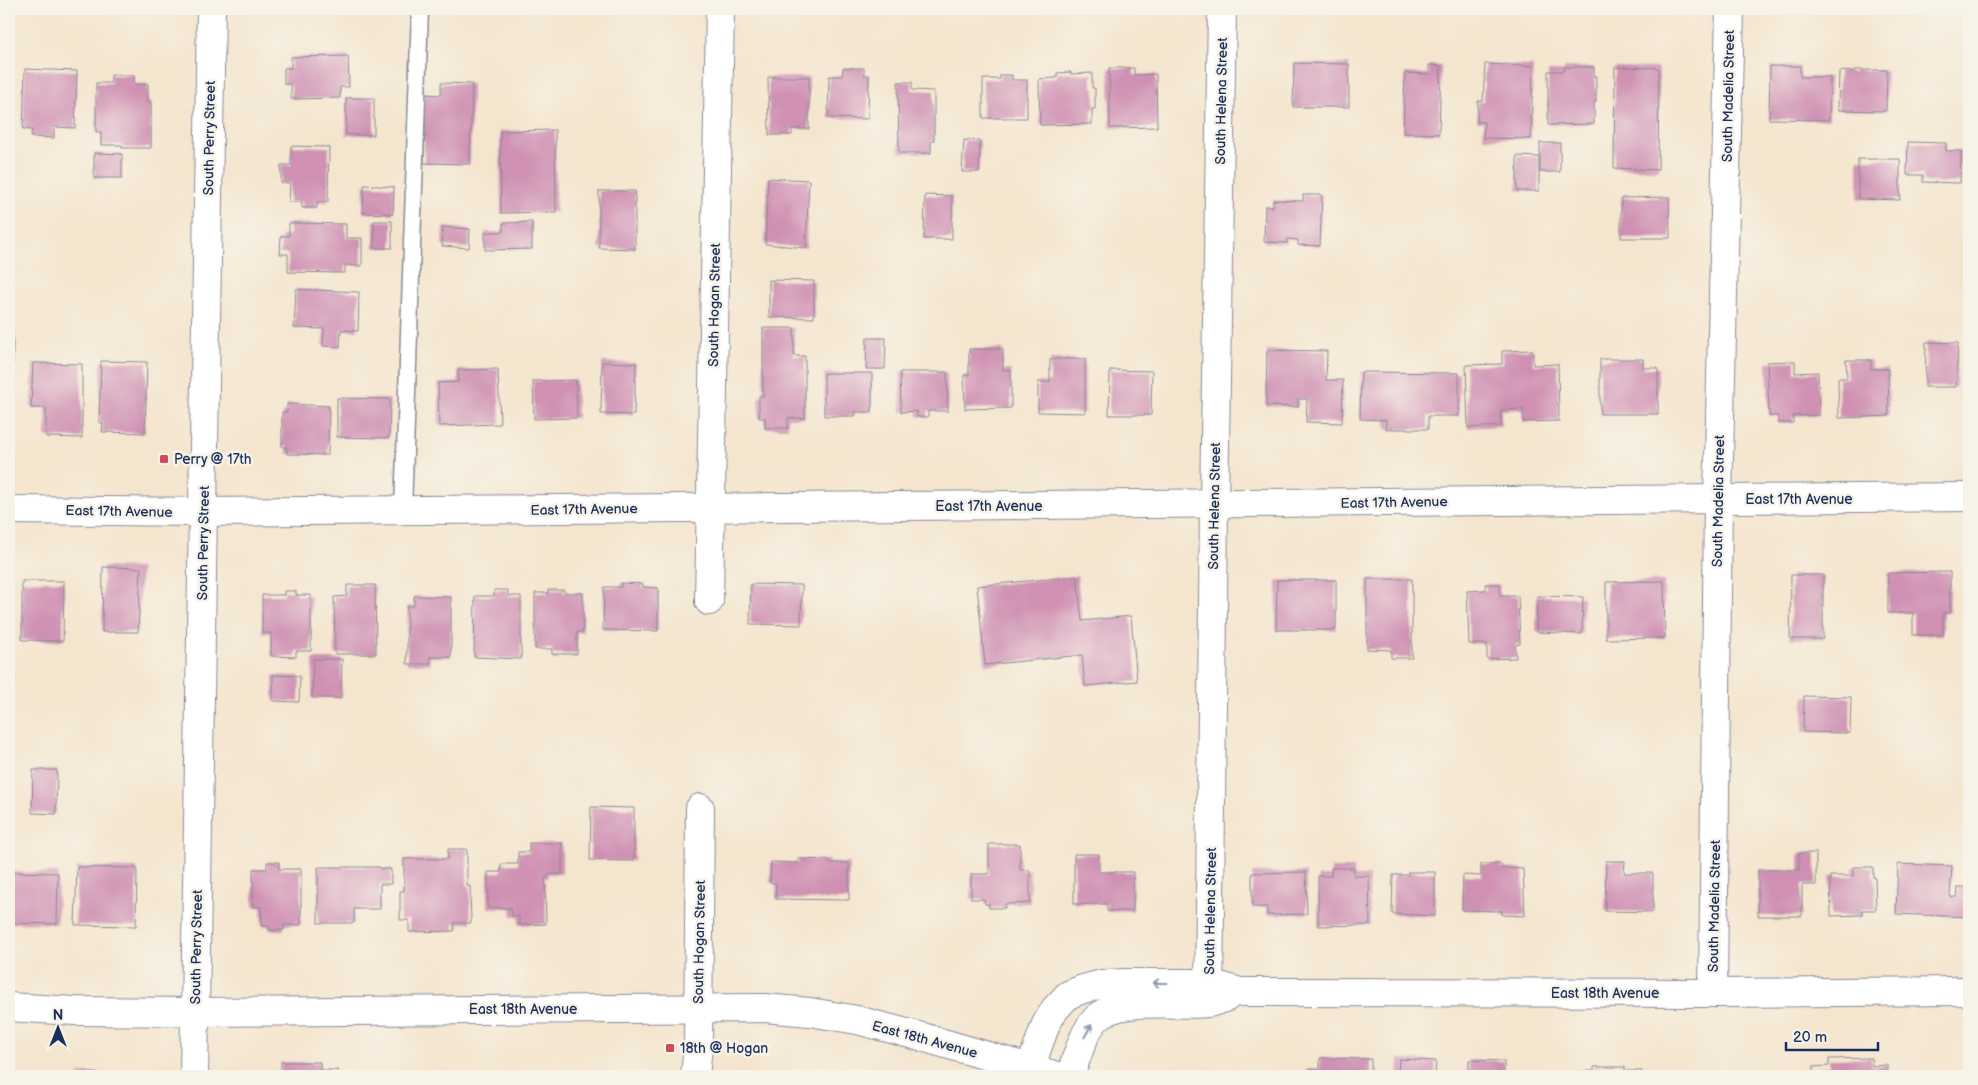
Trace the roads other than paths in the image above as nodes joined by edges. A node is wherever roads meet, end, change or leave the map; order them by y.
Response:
1 (210, 9) edge
2 (420, 9) edge
3 (720, 9) edge
4 (1222, 9) edge
5 (1730, 9) edge
6 (1969, 497) edge
7 (1718, 499) junction
8 (1214, 504) junction
9 (710, 508) junction
10 (9, 510) edge
11 (203, 512) junction
12 (403, 512) junction
13 (708, 600) dead end
14 (700, 808) dead end
15 (1969, 991) edge
16 (1209, 993) junction
17 (1713, 993) junction
18 (9, 1007) edge
19 (698, 1008) junction
20 (195, 1012) junction
21 (1030, 1068) junction
22 (194, 1076) edge
23 (695, 1076) edge
24 (1057, 1076) edge
25 (1070, 1076) edge

1 - 11 street, South Perry Street
2 - 12 lane
3 - 9 street, South Hogan Street
4 - 8 street, South Helena Street
5 - 7 street, South Madelia Street
6 - 7 street, East 17th Avenue
7 - 8 street, East 17th Avenue
7 - 17 street, South Madelia Street
8 - 9 street, East 17th Avenue
8 - 16 street, South Helena Street
9 - 12 street, East 17th Avenue
9 - 13 street, South Hogan Street
10 - 11 street, East 17th Avenue
11 - 12 street, East 17th Avenue
11 - 20 street, South Perry Street
14 - 19 street, South Hogan Street
15 - 17 street, East 18th Avenue
16 - 17 street, East 18th Avenue
16 -> 21 street, East 18th Avenue
25 -> 16 street, East 18th Avenue
18 - 20 street, East 18th Avenue
19 - 20 street, East 18th Avenue
19 - 21 street, East 18th Avenue
19 - 23 street, South Hogan Street
20 - 22 street, South Perry Street
21 - 24 street, East 18th Avenue

